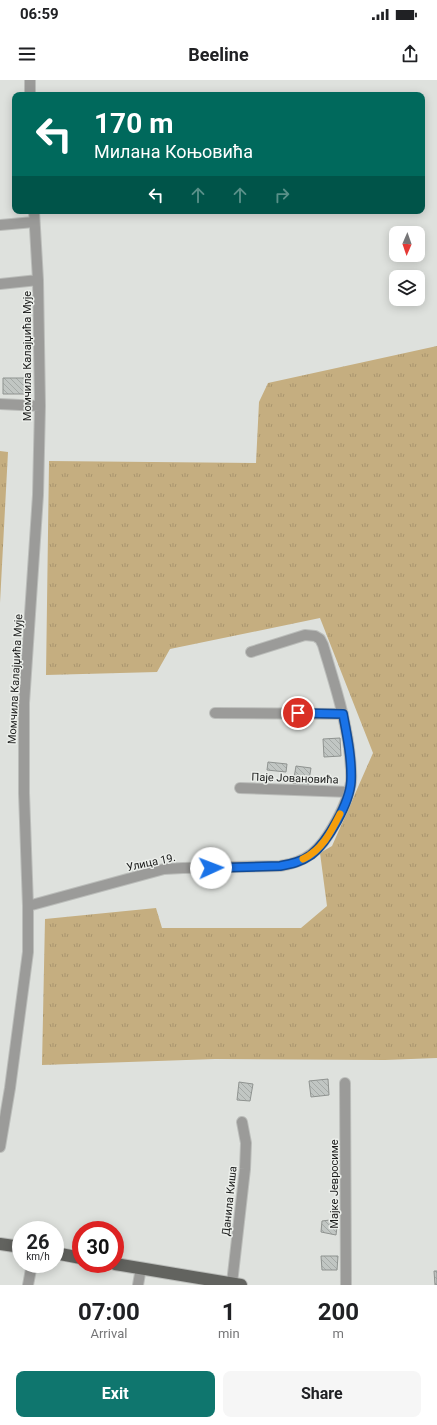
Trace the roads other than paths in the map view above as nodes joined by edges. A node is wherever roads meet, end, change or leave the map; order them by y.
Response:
1 (30, 80) edge
2 (30, 92) edge
3 (34, 214) edge
4 (34, 222) junction
5 (0, 225) edge
6 (38, 280) junction
7 (0, 284) edge
8 (0, 404) edge
9 (40, 406) junction
10 (251, 652) dead end
11 (215, 713) dead end
12 (343, 714) junction
13 (240, 788) dead end
14 (349, 792) junction
15 (28, 906) junction
16 (345, 1084) dead end
17 (242, 1122) dead end
18 (0, 1147) edge
19 (0, 1244) edge
20 (12, 1246) edge
21 (124, 1265) edge
22 (141, 1268) junction
23 (30, 1273) edge
24 (236, 1284) edge
25 (28, 1285) edge
26 (138, 1285) edge
27 (346, 1285) edge

1 - 2 street
3 - 4 street, Момчила Калајџића Мује
4 - 5 street
4 - 6 street, Момчила Калајџића Мује
6 - 7 street
6 - 9 street, Момчила Калајџића Мује
8 - 9 street
9 - 15 street, Момчила Калајџића Мује
10 - 12 street, Улица 19.
11 - 12 street
12 - 14 street, Улица 19.
13 - 14 street, Паје Јовановића
14 - 15 street, Улица 19.
15 - 18 street, Момчила Калајџића Мује
16 - 27 street, Мајке Јевросиме
17 - 24 street, Данила Киша
19 - 20 main road
21 - 22 main road
22 - 24 main road
22 - 26 street
23 - 25 street

